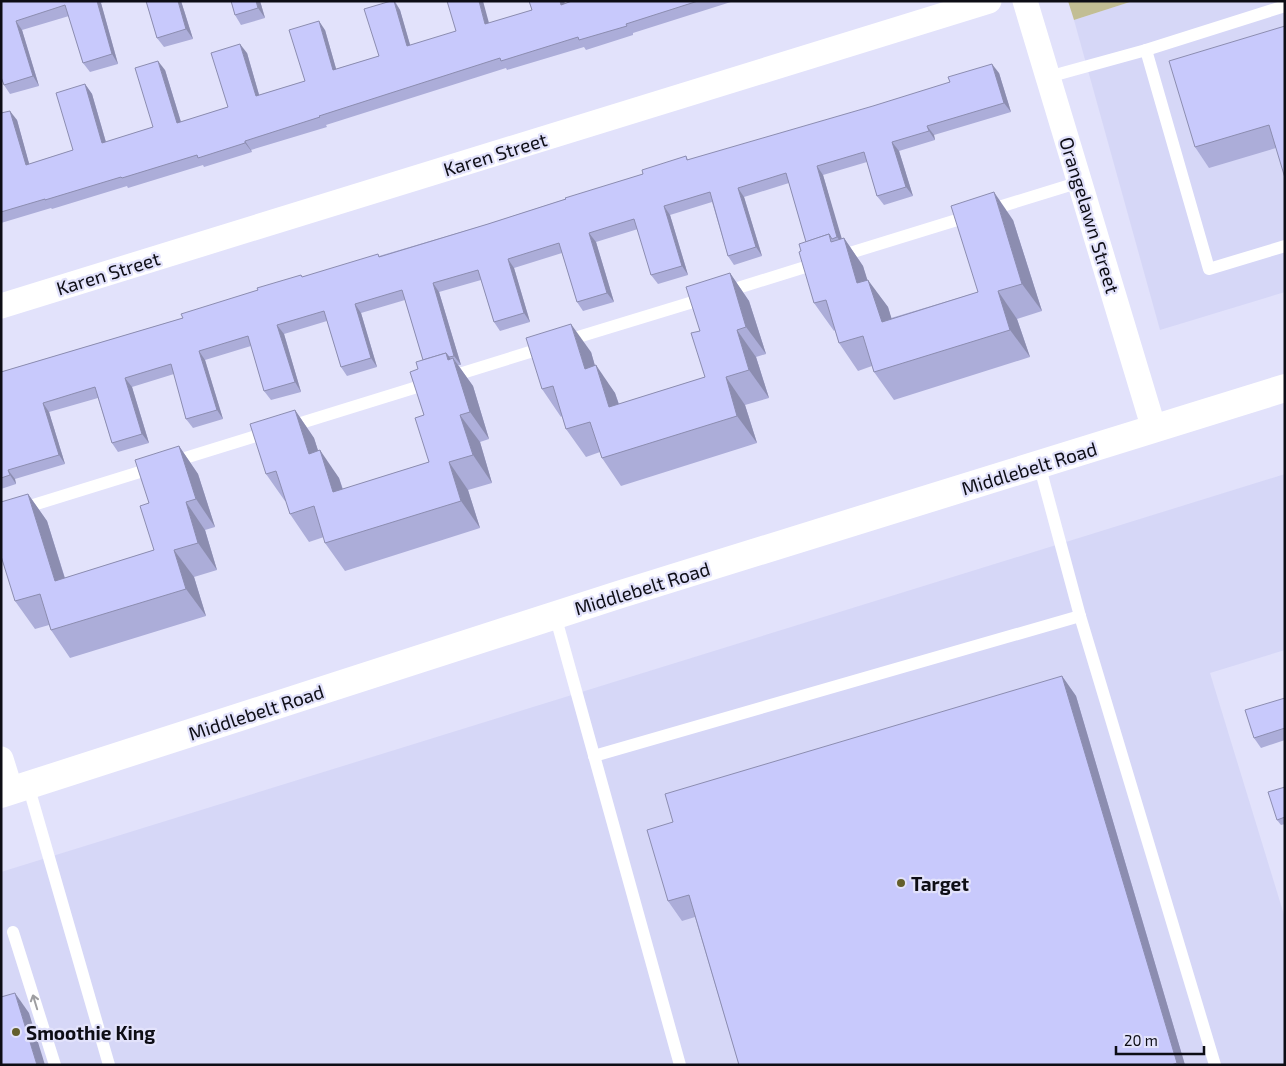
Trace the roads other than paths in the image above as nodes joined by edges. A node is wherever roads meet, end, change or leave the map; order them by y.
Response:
1 (989, 1) edge
2 (1025, 1) edge
3 (1285, 6) edge
4 (1146, 50) junction
5 (1048, 77) junction
6 (1080, 182) junction
7 (1285, 246) edge
8 (1, 306) edge
9 (1285, 388) edge
10 (1154, 429) junction
11 (1039, 464) junction
12 (1, 515) edge
13 (555, 615) junction
14 (1080, 616) junction
15 (594, 756) junction
16 (1, 759) edge
17 (14, 790) edge
18 (13, 932) dead end
19 (55, 1065) edge
20 (109, 1065) edge
21 (680, 1065) edge
22 (1215, 1065) edge

1 - 8 street, Karen Street
2 - 5 street, Orangelawn Street
3 - 4 lane
4 - 5 lane
4 - 7 lane
5 - 6 street, Orangelawn Street
6 - 10 street, Orangelawn Street
6 - 12 lane
9 - 10 main road, Middlebelt Road
10 - 11 main road, Middlebelt Road
11 - 13 main road, Middlebelt Road
11 - 14 lane
13 - 15 lane
13 - 17 main road, Middlebelt Road
14 - 15 lane
14 - 22 lane
15 - 21 lane
16 - 17 street
17 - 20 lane
19 -> 18 lane

